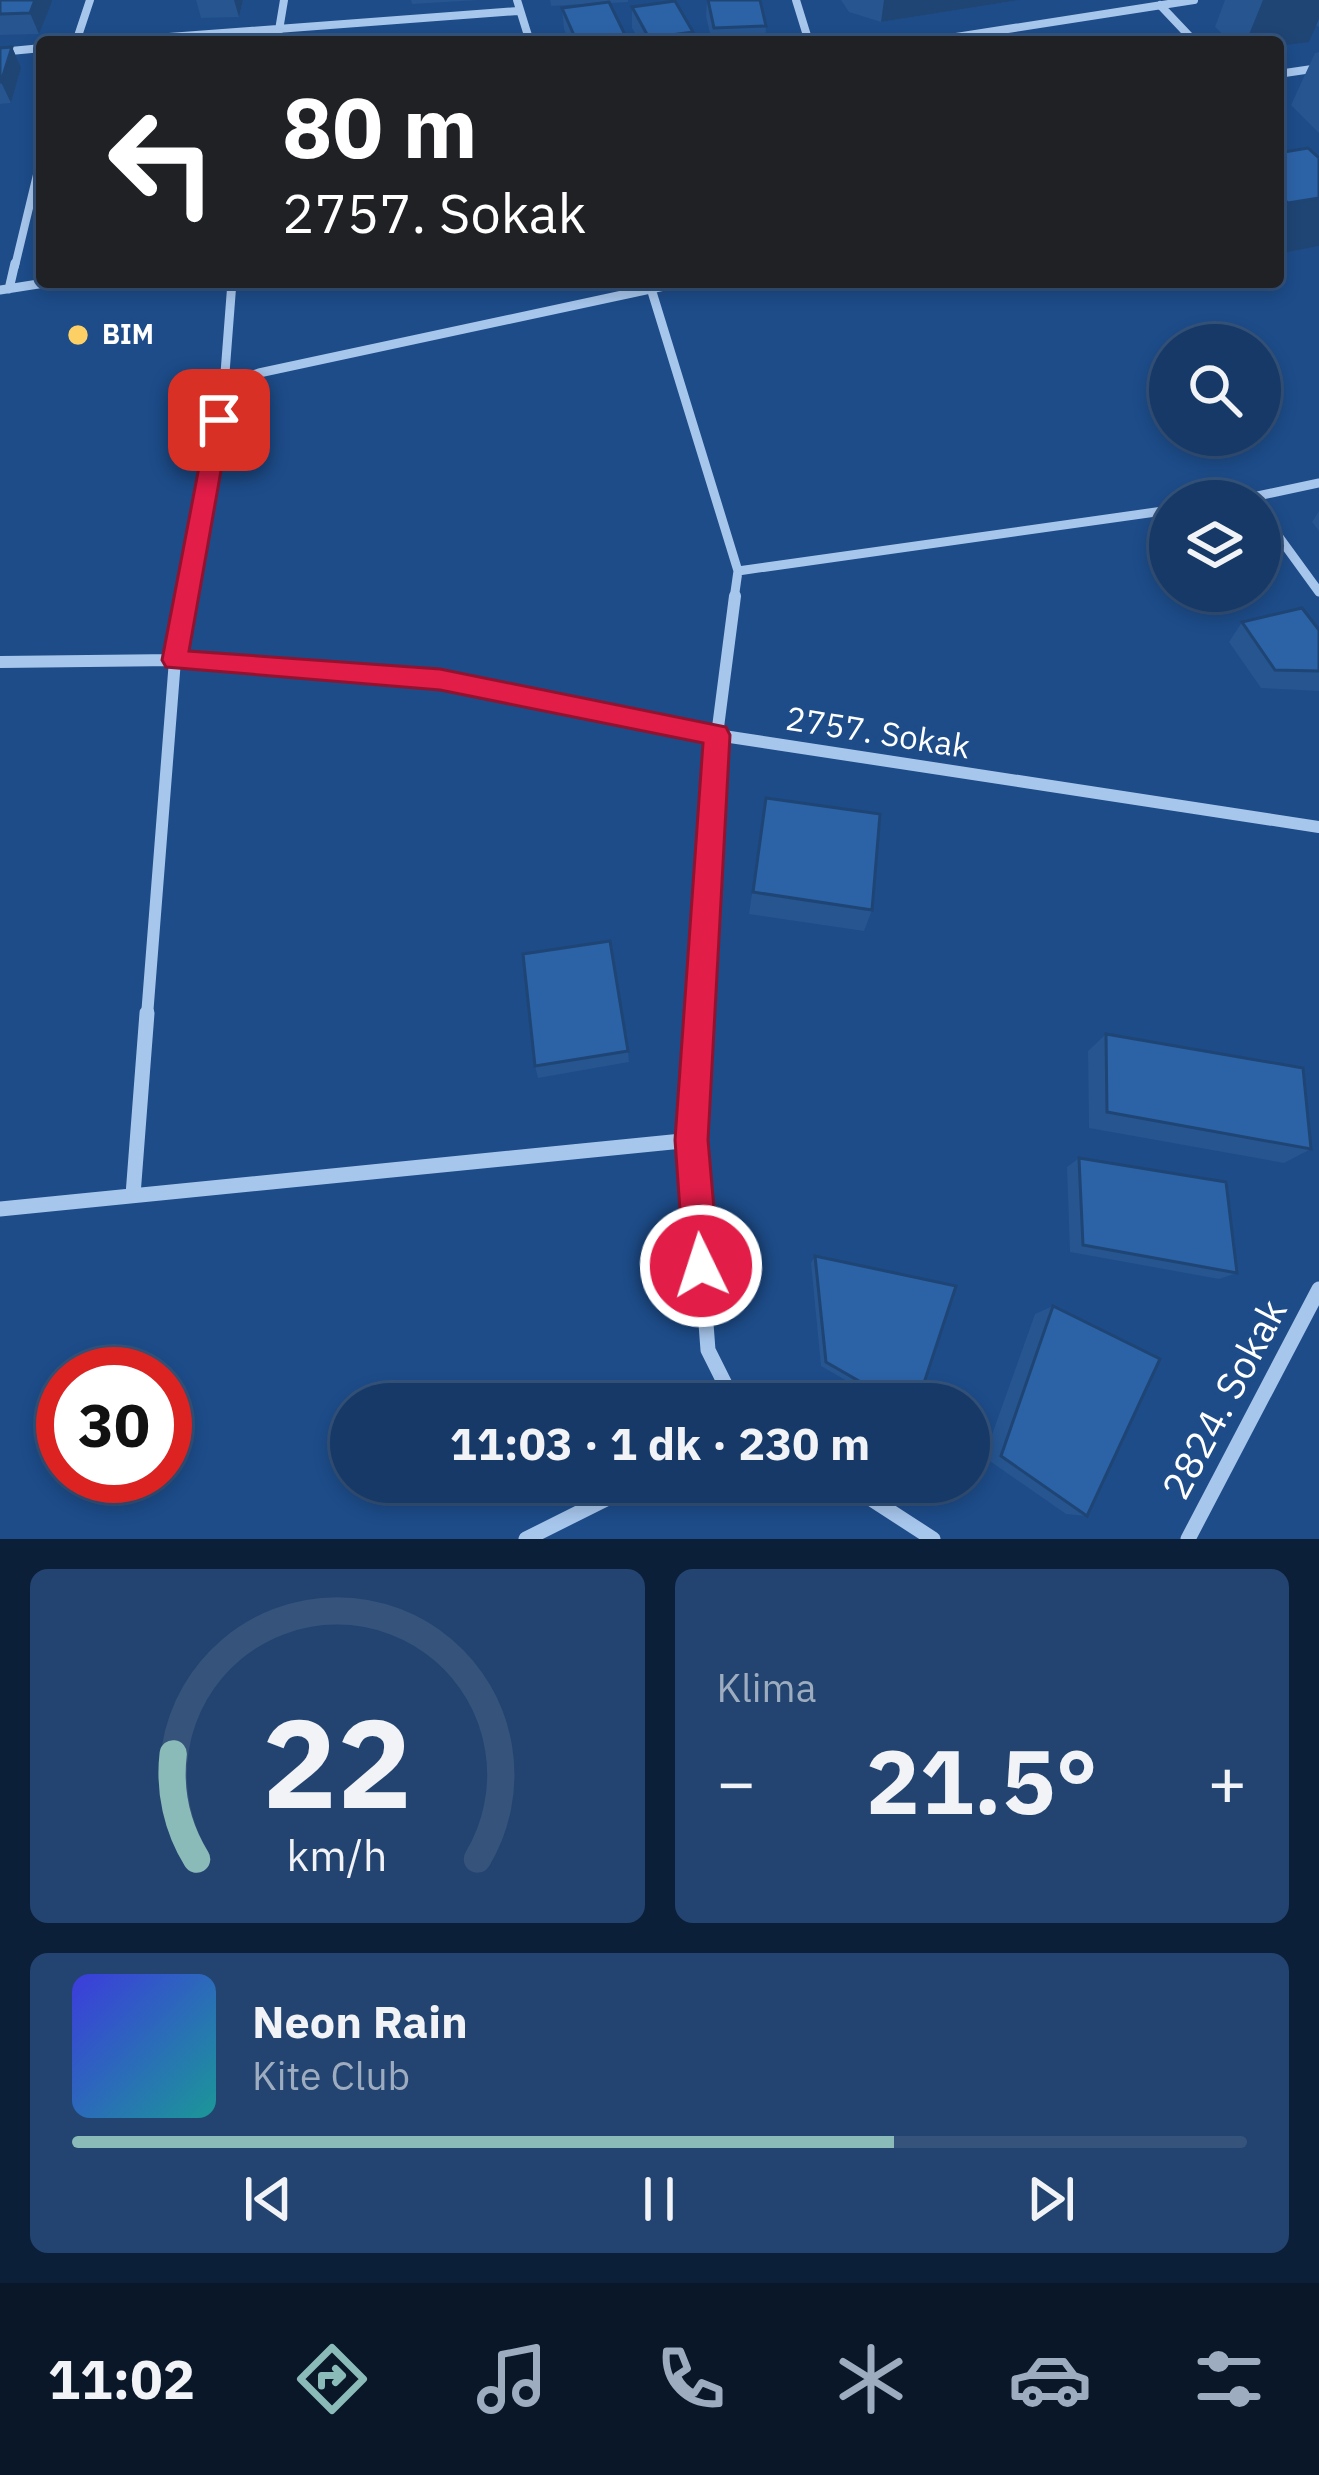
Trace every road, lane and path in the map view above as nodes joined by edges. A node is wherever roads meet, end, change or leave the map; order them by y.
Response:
1 (90, 0) edge
2 (284, 0) edge
3 (796, 0) edge
4 (1194, 0) edge
5 (517, 5) edge
6 (1160, 5) junction
7 (279, 30) junction
8 (78, 36) edge
9 (190, 36) edge
10 (278, 36) edge
11 (528, 36) edge
12 (807, 36) edge
13 (962, 36) edge
14 (1189, 36) edge
15 (36, 49) edge
16 (0, 52) edge
17 (1319, 68) edge
18 (1284, 73) edge
19 (36, 175) edge
20 (36, 285) edge
21 (232, 288) edge
22 (638, 288) edge
23 (652, 288) edge
24 (4, 290) edge
25 (224, 386) junction
26 (1319, 483) edge
27 (1281, 493) edge
28 (1149, 513) edge
29 (1281, 540) edge
30 (737, 571) junction
31 (1319, 592) edge
32 (175, 660) junction
33 (0, 662) edge
34 (717, 735) junction
35 (1319, 827) edge
36 (692, 1140) junction
37 (133, 1196) junction
38 (0, 1208) edge
39 (1319, 1288) edge
40 (724, 1383) edge
41 (598, 1503) edge
42 (877, 1503) edge
43 (526, 1539) edge
44 (934, 1539) edge
45 (1188, 1539) edge

1 - 8 street
2 - 7 street
3 - 12 street
4 - 6 street
5 - 7 street
5 - 11 street
6 - 13 street
6 - 14 street
7 - 9 street
7 - 10 street
15 - 16 street
17 - 18 street
19 - 24 street
20 - 24 street
21 - 25 street
22 - 25 street
23 - 30 street
25 - 32 street
26 - 27 street
28 - 30 street
29 - 31 street
30 - 34 street
32 - 33 street, 2757. Sokak
32 - 34 street, 2757. Sokak
32 - 37 street
34 - 35 street, 2757. Sokak
34 - 36 street
36 - 37 street
36 - 40 street
37 - 38 street
39 - 45 street, 2824. Sokak
41 - 43 street
42 - 44 street

